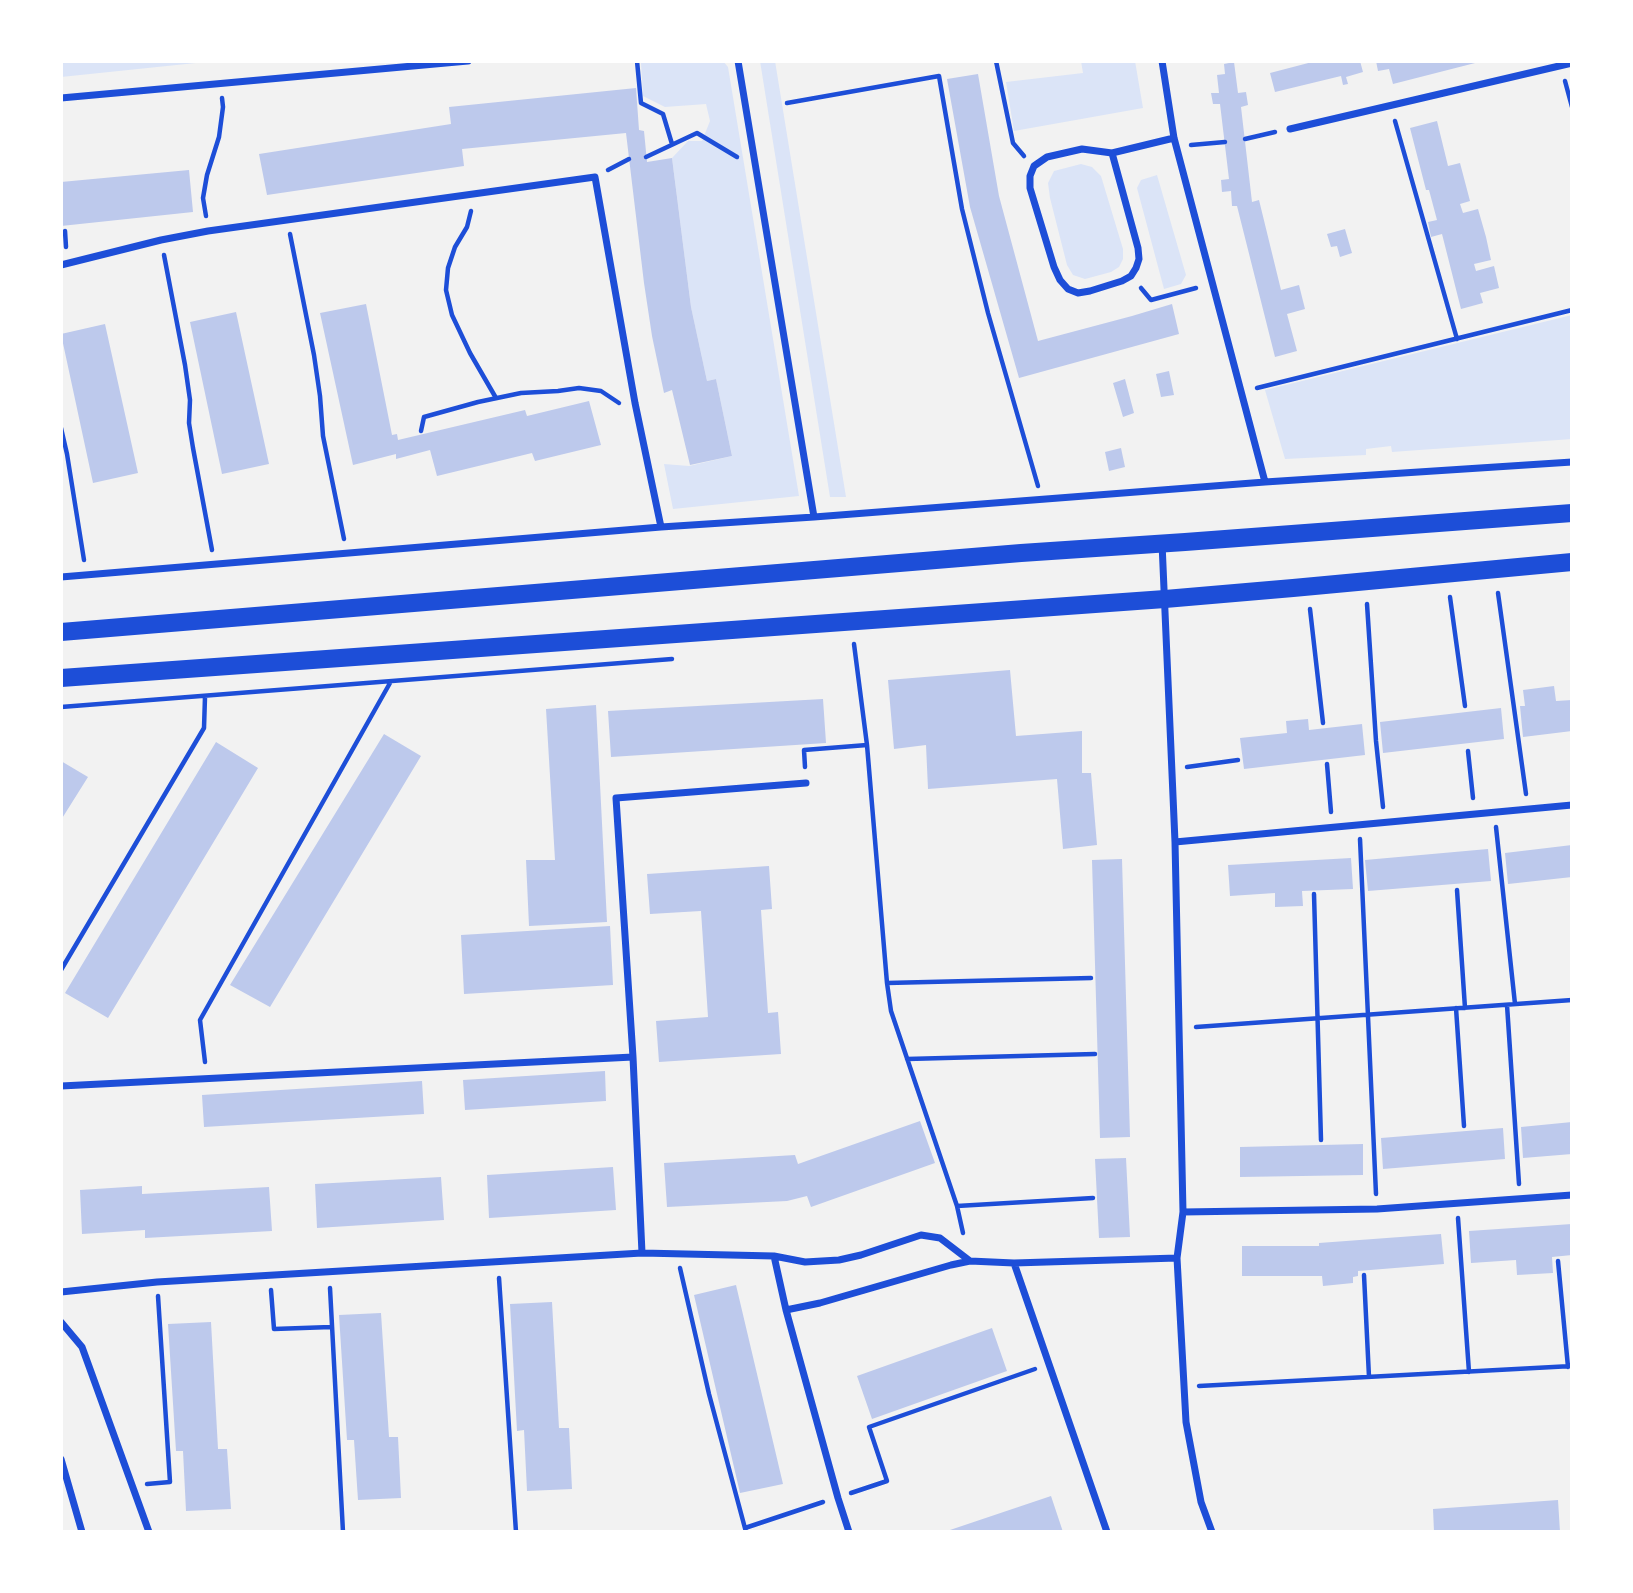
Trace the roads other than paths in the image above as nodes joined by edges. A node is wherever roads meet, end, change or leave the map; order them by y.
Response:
1 (468, 61) edge
2 (738, 61) edge
3 (1162, 61) edge
4 (1572, 63) edge
5 (61, 98) edge
6 (1290, 129) road end
7 (1174, 138) junction
8 (1112, 153) junction
9 (61, 265) edge
10 (1572, 462) edge
11 (1265, 482) junction
12 (1572, 513) edge
13 (814, 517) junction
14 (661, 527) junction
15 (1162, 543) junction
16 (1572, 562) edge
17 (61, 577) edge
18 (1165, 599) junction
19 (61, 632) edge
20 (61, 678) edge
21 (806, 783) road end
22 (1572, 805) edge
23 (1175, 842) junction
24 (633, 1057) junction
25 (61, 1086) edge
26 (1572, 1195) edge
27 (1183, 1212) junction
28 (642, 1253) junction
29 (774, 1256) junction
30 (1177, 1258) junction
31 (970, 1261) junction
32 (1014, 1263) junction
33 (61, 1292) edge
34 (786, 1310) junction
35 (61, 1322) edge
36 (61, 1459) edge
37 (82, 1532) edge
38 (149, 1532) edge
39 (849, 1532) edge
40 (1107, 1532) edge
41 (1212, 1532) edge

1 - 5 street
2 - 13 street
3 - 7 street
4 - 6 street
7 - 8 street
7 - 11 street
8 - 8 street
9 - 14 street
10 - 11 street
11 - 13 street
12 - 15 main road
13 - 14 street
14 - 17 street
15 - 18 street
15 - 19 main road
16 - 18 main road
18 - 20 main road
18 - 23 street
21 - 24 street
22 - 23 street
23 - 27 street
24 - 25 street
24 - 28 street
26 - 27 street
27 - 30 street
28 - 29 street
28 - 33 street
29 - 31 street
29 - 34 street
30 - 32 street
30 - 41 street
31 - 32 street
31 - 34 street
32 - 40 street
34 - 39 street
35 - 38 street
36 - 37 street

